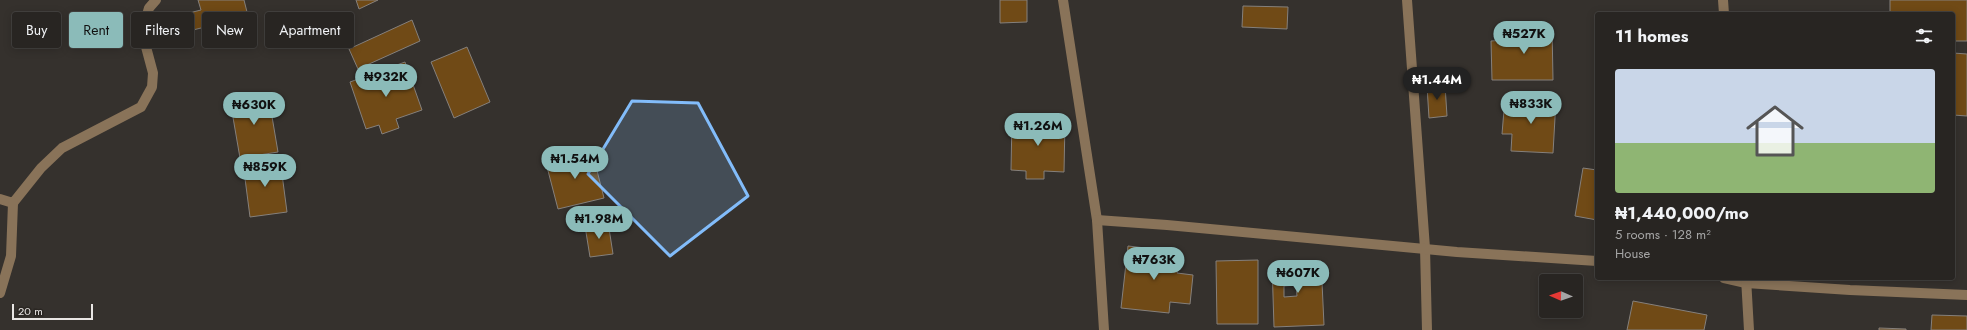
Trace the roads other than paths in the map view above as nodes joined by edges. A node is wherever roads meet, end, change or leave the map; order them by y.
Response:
1 (156, 0) edge
2 (1062, 0) edge
3 (1407, 0) edge
4 (1723, 0) edge
5 (1724, 12) edge
6 (0, 199) edge
7 (13, 203) junction
8 (1097, 220) junction
9 (1425, 248) junction
10 (1595, 261) edge
11 (1746, 280) edge
12 (0, 293) edge
13 (1967, 295) edge
14 (1104, 330) edge
15 (1427, 330) edge
16 (1750, 330) edge

1 - 7 street
2 - 8 street
3 - 9 street
4 - 5 street
6 - 7 street
7 - 12 street
8 - 9 street
8 - 14 street
9 - 10 street
9 - 15 street
11 - 13 street
11 - 16 street

